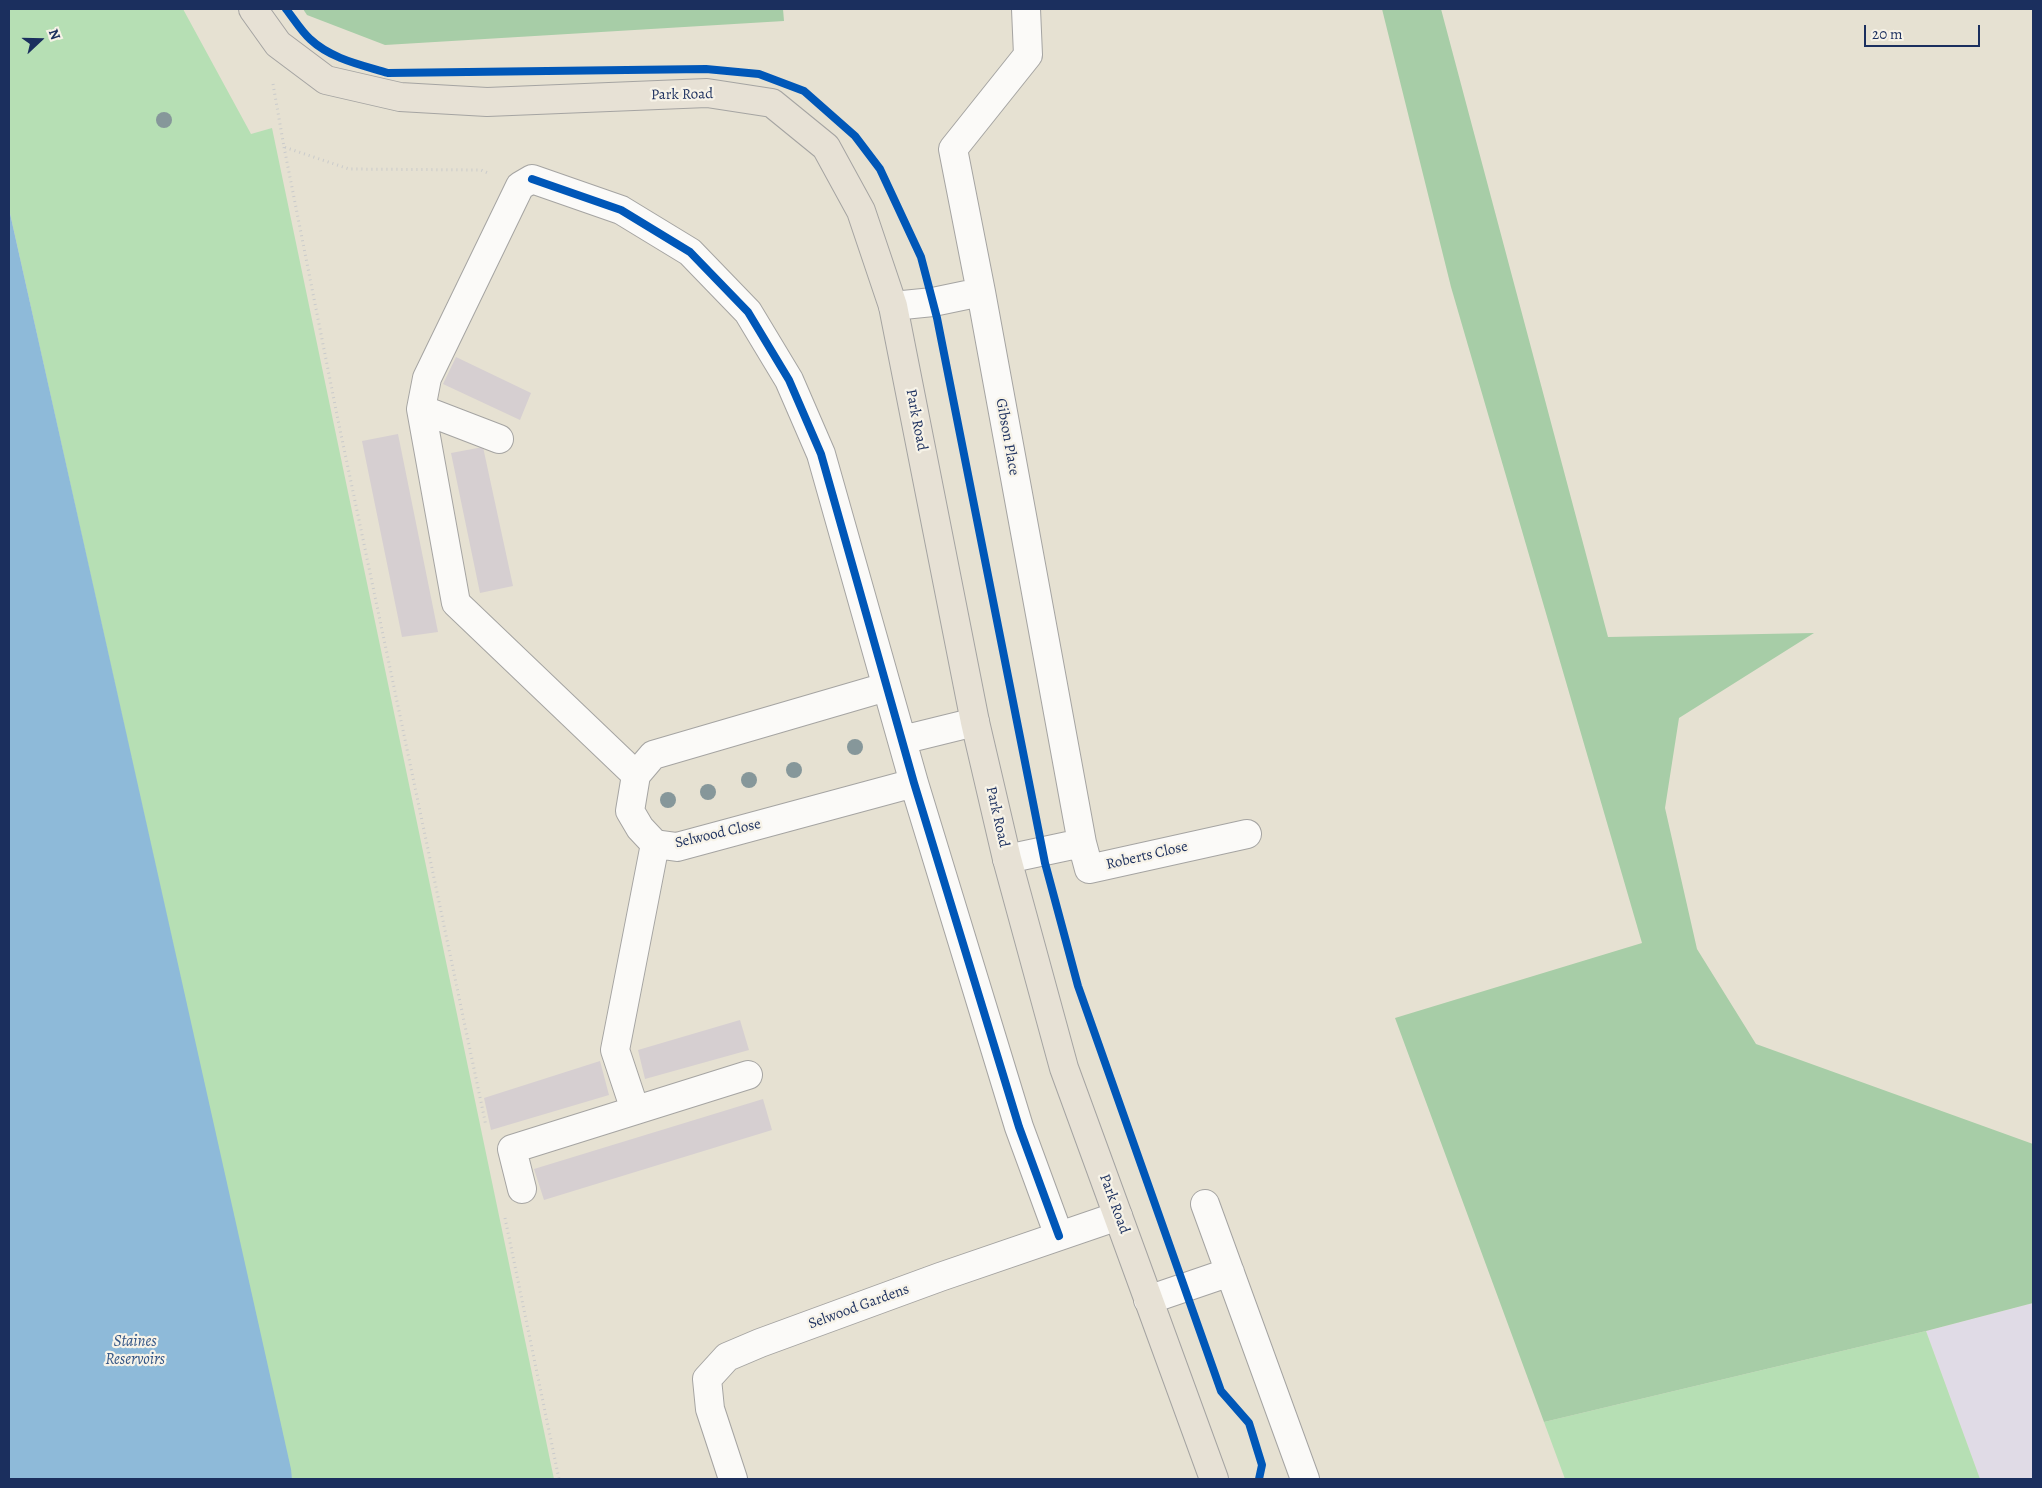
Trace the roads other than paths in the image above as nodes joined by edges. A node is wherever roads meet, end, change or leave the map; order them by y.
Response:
1 (253, 9) edge
2 (1026, 9) edge
3 (981, 292) junction
4 (893, 306) junction
5 (421, 409) junction
6 (499, 439) dead end
7 (886, 687) junction
8 (975, 722) junction
9 (902, 740) junction
10 (636, 775) junction
11 (914, 783) junction
12 (1247, 834) dead end
13 (654, 844) junction
14 (1082, 844) junction
15 (1007, 860) junction
16 (748, 1075) dead end
17 (635, 1110) junction
18 (522, 1189) dead end
19 (1205, 1204) dead end
20 (1118, 1216) junction
21 (1059, 1236) junction
22 (1230, 1272) junction
23 (1148, 1300) junction
24 (733, 1479) edge
25 (1212, 1479) edge
26 (1305, 1479) edge

1 - 4 main road, Park Road
2 - 3 street, Gibson Place
3 - 4 street
3 - 14 street, Gibson Place
4 - 8 main road, Park Road
5 - 6 street
5 - 7 street
5 - 10 street
7 - 9 street
7 - 10 street
8 - 9 street
8 - 15 main road, Park Road
9 - 11 street
10 - 13 street, Selwood Close
11 - 13 street, Selwood Close
11 - 21 street
12 - 14 street, Roberts Close
13 - 17 street
14 - 15 street
15 - 20 main road, Park Road
16 - 17 street
17 - 18 street
19 - 22 street
20 - 21 street, Selwood Gardens
20 - 23 main road, Park Road
21 - 24 street, Selwood Gardens
22 - 23 street
22 - 26 street
23 - 25 main road, Park Road

